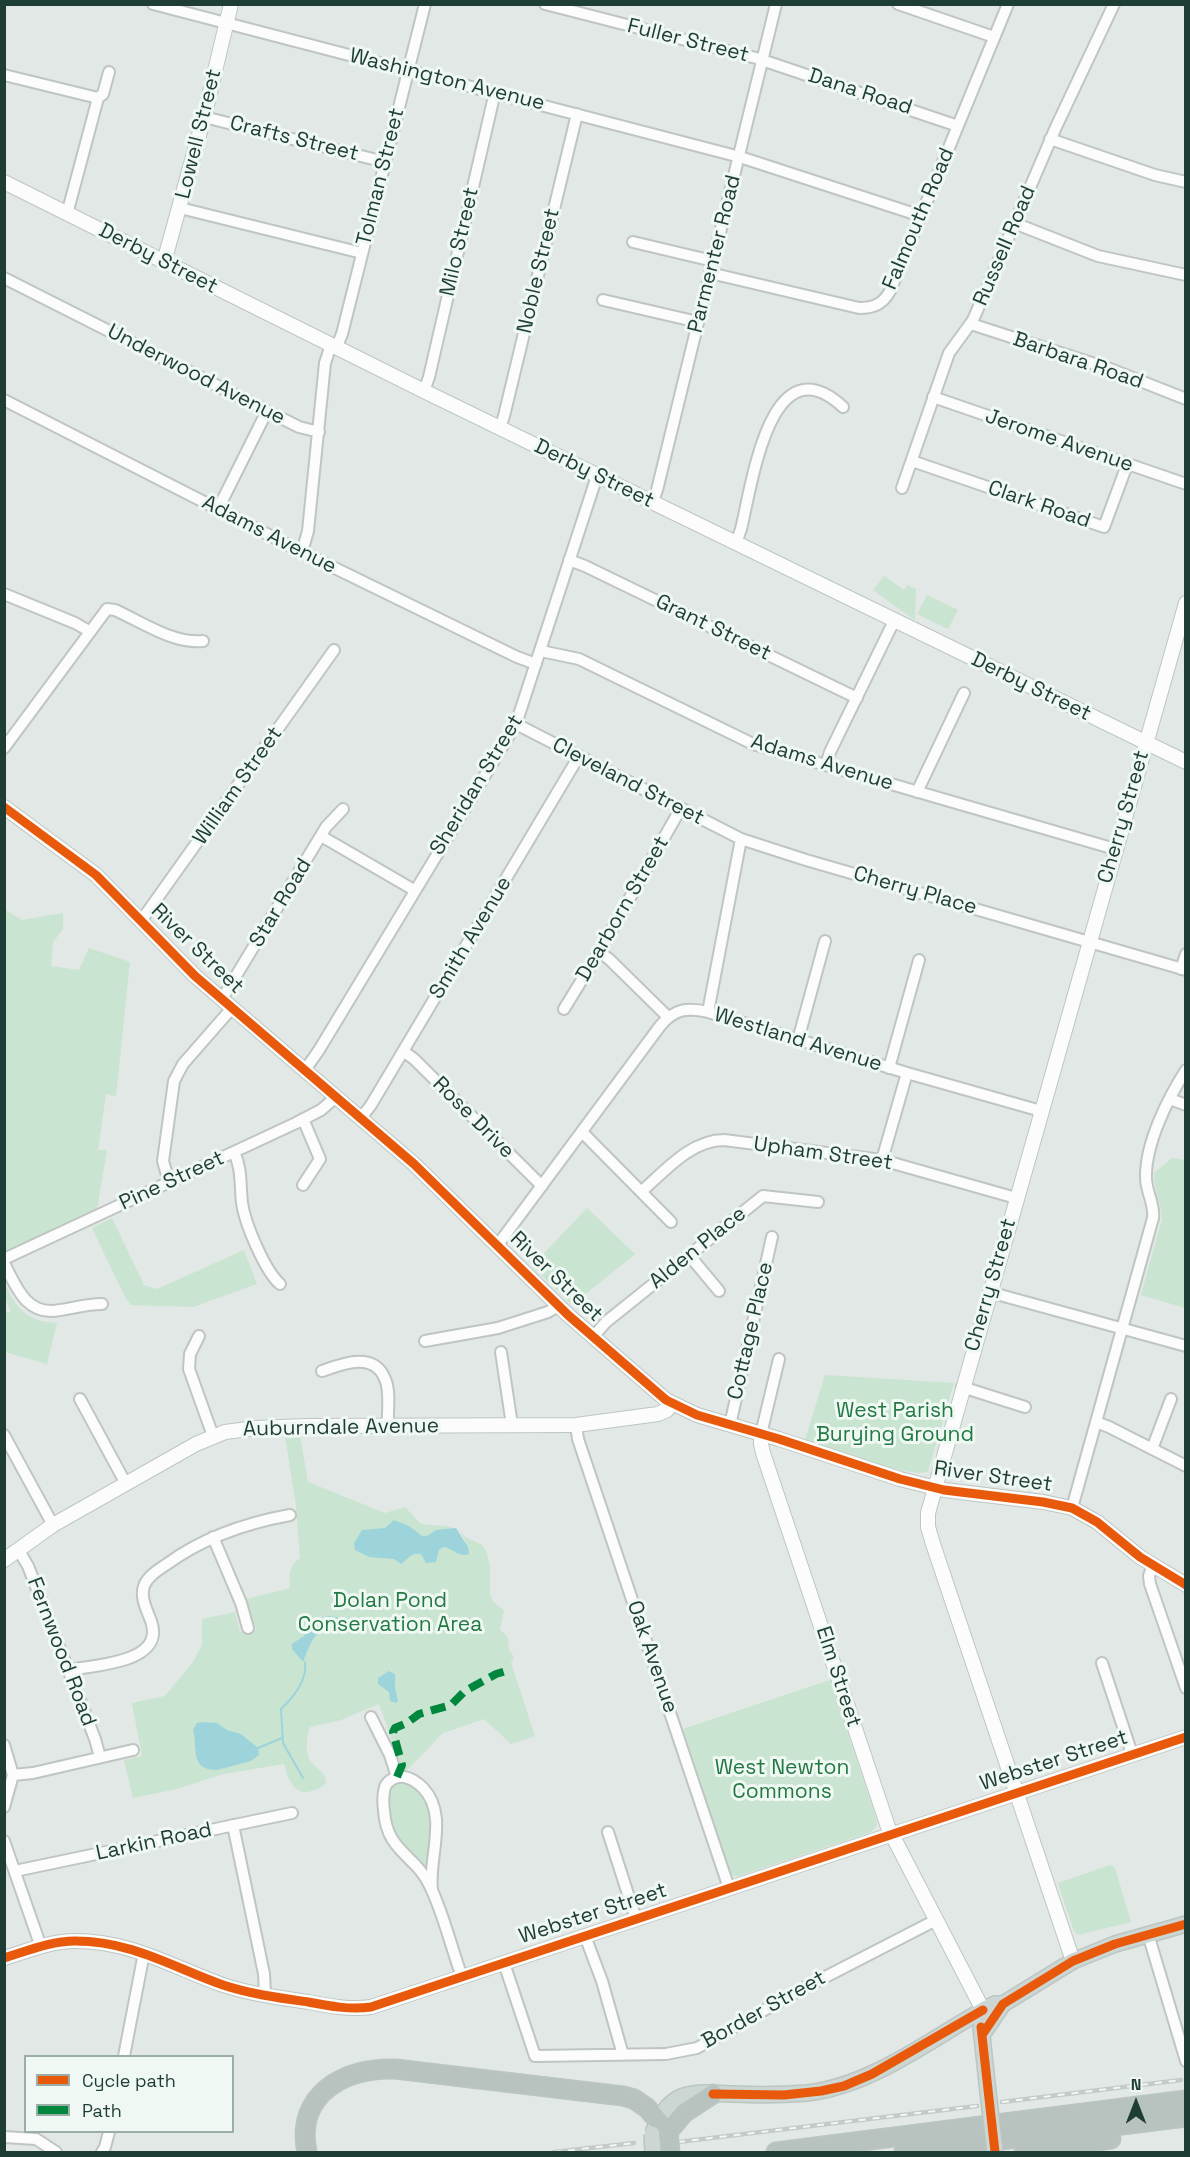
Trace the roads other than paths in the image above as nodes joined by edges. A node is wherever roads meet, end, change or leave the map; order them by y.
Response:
1 (153, 4) edge
2 (231, 4) edge
3 (425, 4) edge
4 (545, 4) edge
5 (776, 4) edge
6 (898, 4) edge
7 (1008, 4) edge
8 (1114, 4) edge
9 (567, 7) edge
10 (226, 23) junction
11 (994, 38) junction
12 (762, 60) junction
13 (408, 70) junction
14 (109, 72) dead end
15 (4, 75) edge
16 (495, 92) junction
17 (98, 99) junction
18 (577, 114) junction
19 (204, 117) junction
20 (958, 126) junction
21 (1050, 139) junction
22 (740, 157) junction
23 (385, 162) junction
24 (4, 182) edge
25 (1185, 182) edge
26 (180, 208) junction
27 (67, 214) junction
28 (921, 216) junction
29 (1014, 223) junction
30 (633, 242) dead end
31 (362, 253) junction
32 (713, 261) junction
33 (164, 262) junction
34 (710, 273) junction
35 (1185, 275) edge
36 (4, 278) edge
37 (603, 300) dead end
38 (698, 322) junction
39 (971, 324) junction
40 (333, 347) junction
41 (424, 391) junction
42 (933, 397) junction
43 (1185, 399) edge
44 (4, 400) edge
45 (843, 407) dead end
46 (267, 411) junction
47 (500, 428) junction
48 (319, 432) junction
49 (912, 461) junction
50 (1127, 465) junction
51 (597, 476) junction
52 (1185, 484) edge
53 (902, 488) dead end
54 (652, 502) junction
55 (218, 509) junction
56 (736, 543) junction
57 (302, 552) junction
58 (569, 560) junction
59 (4, 594) edge
60 (1185, 603) edge
61 (894, 621) junction
62 (89, 631) junction
63 (203, 640) dead end
64 (334, 650) dead end
65 (541, 651) junction
66 (536, 664) junction
67 (964, 693) dead end
68 (857, 698) junction
69 (516, 724) junction
70 (1145, 743) junction
71 (4, 748) edge
72 (579, 756) junction
73 (1185, 762) edge
74 (826, 765) junction
75 (917, 792) junction
76 (4, 807) edge
77 (681, 808) junction
78 (343, 809) dead end
79 (321, 836) junction
80 (741, 839) junction
81 (1116, 849) junction
82 (414, 890) junction
83 (141, 921) junction
84 (825, 941) dead end
85 (1089, 942) junction
86 (599, 952) junction
87 (1185, 954) edge
88 (919, 960) dead end
89 (1183, 969) edge
90 (227, 1004) junction
91 (564, 1009) dead end
92 (708, 1012) junction
93 (668, 1017) junction
94 (798, 1040) junction
95 (403, 1051) junction
96 (889, 1068) junction
97 (305, 1070) junction
98 (1185, 1070) edge
99 (907, 1073) junction
100 (336, 1097) junction
101 (1170, 1099) junction
102 (1185, 1105) edge
103 (1041, 1111) junction
104 (361, 1118) junction
105 (303, 1119) junction
106 (582, 1132) junction
107 (234, 1152) junction
108 (882, 1160) junction
109 (169, 1182) junction
110 (303, 1185) dead end
111 (542, 1186) junction
112 (642, 1191) junction
113 (1016, 1198) junction
114 (818, 1202) dead end
115 (671, 1222) dead end
116 (772, 1237) dead end
117 (497, 1246) junction
118 (689, 1255) junction
119 (4, 1261) edge
120 (280, 1284) dead end
121 (719, 1291) dead end
122 (989, 1292) junction
123 (102, 1304) dead end
124 (558, 1306) junction
125 (1122, 1329) junction
126 (199, 1336) dead end
127 (593, 1337) junction
128 (425, 1341) dead end
129 (1185, 1346) edge
130 (501, 1352) dead end
131 (779, 1359) dead end
132 (322, 1371) dead end
133 (962, 1387) junction
134 (80, 1399) dead end
135 (1170, 1399) dead end
136 (672, 1403) junction
137 (1025, 1407) dead end
138 (1096, 1422) junction
139 (512, 1425) junction
140 (576, 1425) junction
141 (730, 1425) junction
142 (388, 1426) junction
143 (761, 1434) junction
144 (4, 1435) edge
145 (213, 1436) junction
146 (1152, 1449) junction
147 (1185, 1466) edge
148 (126, 1484) junction
149 (934, 1488) junction
150 (1071, 1508) junction
151 (290, 1515) dead end
152 (53, 1525) junction
153 (213, 1537) junction
154 (18, 1549) junction
155 (4, 1560) edge
156 (1153, 1565) junction
157 (1185, 1585) edge
158 (248, 1628) dead end
159 (1102, 1663) dead end
160 (69, 1670) junction
161 (1185, 1688) edge
162 (371, 1717) dead end
163 (1185, 1737) edge
164 (4, 1745) edge
165 (133, 1750) dead end
166 (1132, 1754) junction
167 (100, 1757) junction
168 (13, 1775) junction
169 (397, 1778) junction
170 (1015, 1793) junction
171 (4, 1807) edge
172 (292, 1813) dead end
173 (233, 1826) junction
174 (608, 1832) dead end
175 (891, 1834) junction
176 (4, 1841) edge
177 (10, 1865) edge
178 (729, 1888) junction
179 (432, 1890) junction
180 (636, 1919) junction
181 (936, 1920) junction
182 (1185, 1924) edge
183 (1148, 1934) junction
184 (585, 1936) junction
185 (41, 1947) junction
186 (144, 1953) junction
187 (4, 1958) edge
188 (1073, 1961) junction
189 (504, 1963) junction
190 (462, 1977) junction
191 (265, 1994) junction
192 (1003, 2004) junction
193 (983, 2010) junction
194 (982, 2036) junction
195 (124, 2055) edge
196 (623, 2055) junction
197 (1185, 2056) edge
198 (713, 2094) joint
199 (1185, 2100) edge
200 (1185, 2118) edge
201 (660, 2129) junction
202 (109, 2133) edge
203 (4, 2137) edge
204 (104, 2148) edge
205 (56, 2152) edge
206 (307, 2152) edge
207 (653, 2152) edge
208 (670, 2152) edge
209 (776, 2152) edge
210 (904, 2152) edge
211 (995, 2152) edge
212 (1024, 2152) edge

1 - 10 street, Washington Avenue
2 - 10 street, Lowell Street
3 - 13 street, Tolman Street
4 - 9 street, Fuller Street
5 - 12 street, Parmenter Road
6 - 11 street
7 - 11 street, Falmouth Road
8 - 21 street, Russell Road
9 - 12 street, Fuller Street
10 - 13 street, Washington Avenue
10 - 19 street, Lowell Street
11 - 20 street, Falmouth Road
12 - 20 street, Dana Road
12 - 22 street, Parmenter Road
13 - 16 street, Washington Avenue
13 - 23 street, Tolman Street
14 - 17 street
15 - 17 street
16 - 18 street, Washington Avenue
16 - 41 street, Milo Street
17 - 27 street
18 - 22 street, Washington Avenue
18 - 47 street, Noble Street
19 - 23 street, Crafts Street
19 - 26 street, Lowell Street
20 - 28 street, Falmouth Road
21 - 25 street
21 - 29 street, Russell Road
22 - 28 street, Washington Avenue
22 - 32 street, Parmenter Road
23 - 31 street, Tolman Street
24 - 27 street, Derby Street
26 - 31 street
26 - 33 street, Lowell Street
27 - 33 street, Derby Street
28 - 34 street, Falmouth Road
29 - 35 street
29 - 39 street, Russell Road
30 - 32 street
31 - 40 street, Tolman Street
32 - 34 street, Parmenter Road
33 - 40 street, Derby Street
34 - 38 street, Parmenter Road
36 - 46 street, Underwood Avenue
37 - 38 street
38 - 54 street, Parmenter Road
39 - 42 street, Russell Road
39 - 43 street, Barbara Road
40 - 41 street, Derby Street
40 - 48 street, Tolman Street
41 - 47 street, Derby Street
42 - 49 street, Russell Road
42 - 50 street, Jerome Avenue
44 - 55 street, Adams Avenue
45 - 56 street
46 - 48 street, Underwood Avenue
46 - 55 street
47 - 51 street, Derby Street
48 - 57 street, Tolman Street
49 - 50 street, Clark Road
49 - 53 street, Russell Road
50 - 52 street, Jerome Avenue
51 - 54 street, Derby Street
51 - 58 street, Sheridan Street
54 - 56 street, Derby Street
55 - 57 street, Adams Avenue
56 - 61 street, Derby Street
57 - 66 street, Adams Avenue
58 - 65 street, Sheridan Street
58 - 68 street, Grant Street
59 - 62 street
60 - 70 street, Cherry Street
61 - 68 street
61 - 70 street, Derby Street
62 - 63 street
62 - 71 street
64 - 83 street, William Street
65 - 66 street, Sheridan Street
65 - 74 street, Adams Avenue
66 - 69 street, Sheridan Street
67 - 75 street
68 - 74 street
69 - 72 street, Cleveland Street
69 - 82 street, Sheridan Street
70 - 73 street, Derby Street
70 - 81 street, Cherry Street
72 - 77 street, Cleveland Street
72 - 95 street, Smith Avenue
74 - 75 street, Adams Avenue
75 - 81 street, Adams Avenue
76 - 83 street, River Street
77 - 80 street, Cleveland Street
77 - 86 street, Dearborn Street
78 - 79 street, Star Road
79 - 82 street
79 - 90 street, Star Road
80 - 85 street, Cherry Place
80 - 92 street
81 - 85 street, Cherry Street
82 - 97 street, Sheridan Street
83 - 90 street, River Street
84 - 94 street
85 - 89 street, Cherry Place
85 - 103 street, Cherry Street
86 - 91 street, Dearborn Street
86 - 93 street
87 - 89 street
88 - 96 street
90 - 97 street, River Street
90 - 109 street, Star Road
92 - 93 street, Westland Avenue
92 - 94 street, Westland Avenue
93 - 106 street
94 - 96 street, Westland Avenue
95 - 104 street, Smith Avenue
95 - 111 street, Rose Drive
96 - 99 street, Westland Avenue
97 - 100 street, River Street
98 - 101 street
99 - 103 street, Westland Avenue
99 - 108 street
100 - 104 street, River Street
100 - 105 street, Pine Street
101 - 102 street
101 - 125 street
103 - 113 street, Cherry Street
104 - 117 street, River Street
105 - 107 street, Pine Street
105 - 110 street
106 - 111 street
106 - 112 street
107 - 109 street, Pine Street
107 - 120 street
108 - 112 street, Upham Street
108 - 113 street, Upham Street
109 - 119 street, Pine Street
111 - 117 street
112 - 115 street
113 - 122 street, Cherry Street
114 - 118 street, Alden Place
116 - 141 street, Cottage Place
117 - 124 street, River Street
118 - 121 street
118 - 127 street, Alden Place
119 - 123 street
122 - 125 street
122 - 133 street, Cherry Street
124 - 127 street, River Street
124 - 128 street
125 - 129 street
125 - 138 street
126 - 145 street
127 - 136 street, River Street
130 - 139 street
131 - 143 street
132 - 142 street
133 - 137 street
133 - 149 street, Cherry Street
134 - 148 street
135 - 146 street
136 - 140 street, Auburndale Avenue
136 - 141 street, River Street
138 - 146 street
138 - 150 street
139 - 140 street, Auburndale Avenue
139 - 142 street, Auburndale Avenue
140 - 178 street, Oak Avenue
141 - 143 street, River Street
142 - 145 street, Auburndale Avenue
143 - 149 street, River Street
143 - 175 street, Elm Street
144 - 152 street
145 - 148 street, Auburndale Avenue
146 - 147 street
148 - 152 street, Auburndale Avenue
149 - 150 street, River Street
149 - 170 street, Cherry Street
150 - 156 street, River Street
151 - 153 street
152 - 154 street, Auburndale Avenue
153 - 158 street
153 - 160 street
154 - 155 street, Auburndale Avenue
154 - 160 street, Fernwood Road
156 - 157 street, River Street
156 - 161 street
159 - 166 street
160 - 167 street, Fernwood Road
162 - 169 street
163 - 166 street, Webster Street
164 - 168 street
165 - 167 street
166 - 170 street, Webster Street
167 - 168 street
168 - 171 street
169 - 179 street
169 - 179 street
170 - 175 street, Webster Street
170 - 188 street, Cherry Street
172 - 173 street, Larkin Road
173 - 177 street, Larkin Road
173 - 191 street
174 - 180 street
175 - 178 street, Webster Street
175 - 181 street, Elm Street
176 - 177 street
177 - 185 street
178 - 180 street, Webster Street
179 - 190 street
180 - 184 street, Webster Street
181 - 193 street, Elm Street
181 - 196 street, Border Street
182 - 183 main road
183 - 188 main road
183 - 197 street
184 - 189 street, Webster Street
184 - 196 street
185 - 186 street, Webster Street
185 - 187 street, Webster Street
186 - 191 street, Webster Street
186 - 195 street
188 - 192 main road
189 - 190 street, Webster Street
189 - 196 street, Border Street
190 - 191 street, Webster Street
192 - 193 main road
192 - 194 main road
193 - 194 main road
193 - 198 main road
194 - 211 main road, bridge
198 - 201 highway
199 - 209 highway
200 - 210 highway
200 - 212 highway
201 - 206 highway
201 - 207 main road, bridge
201 - 208 highway, bridge
202 - 204 street
203 - 205 street

